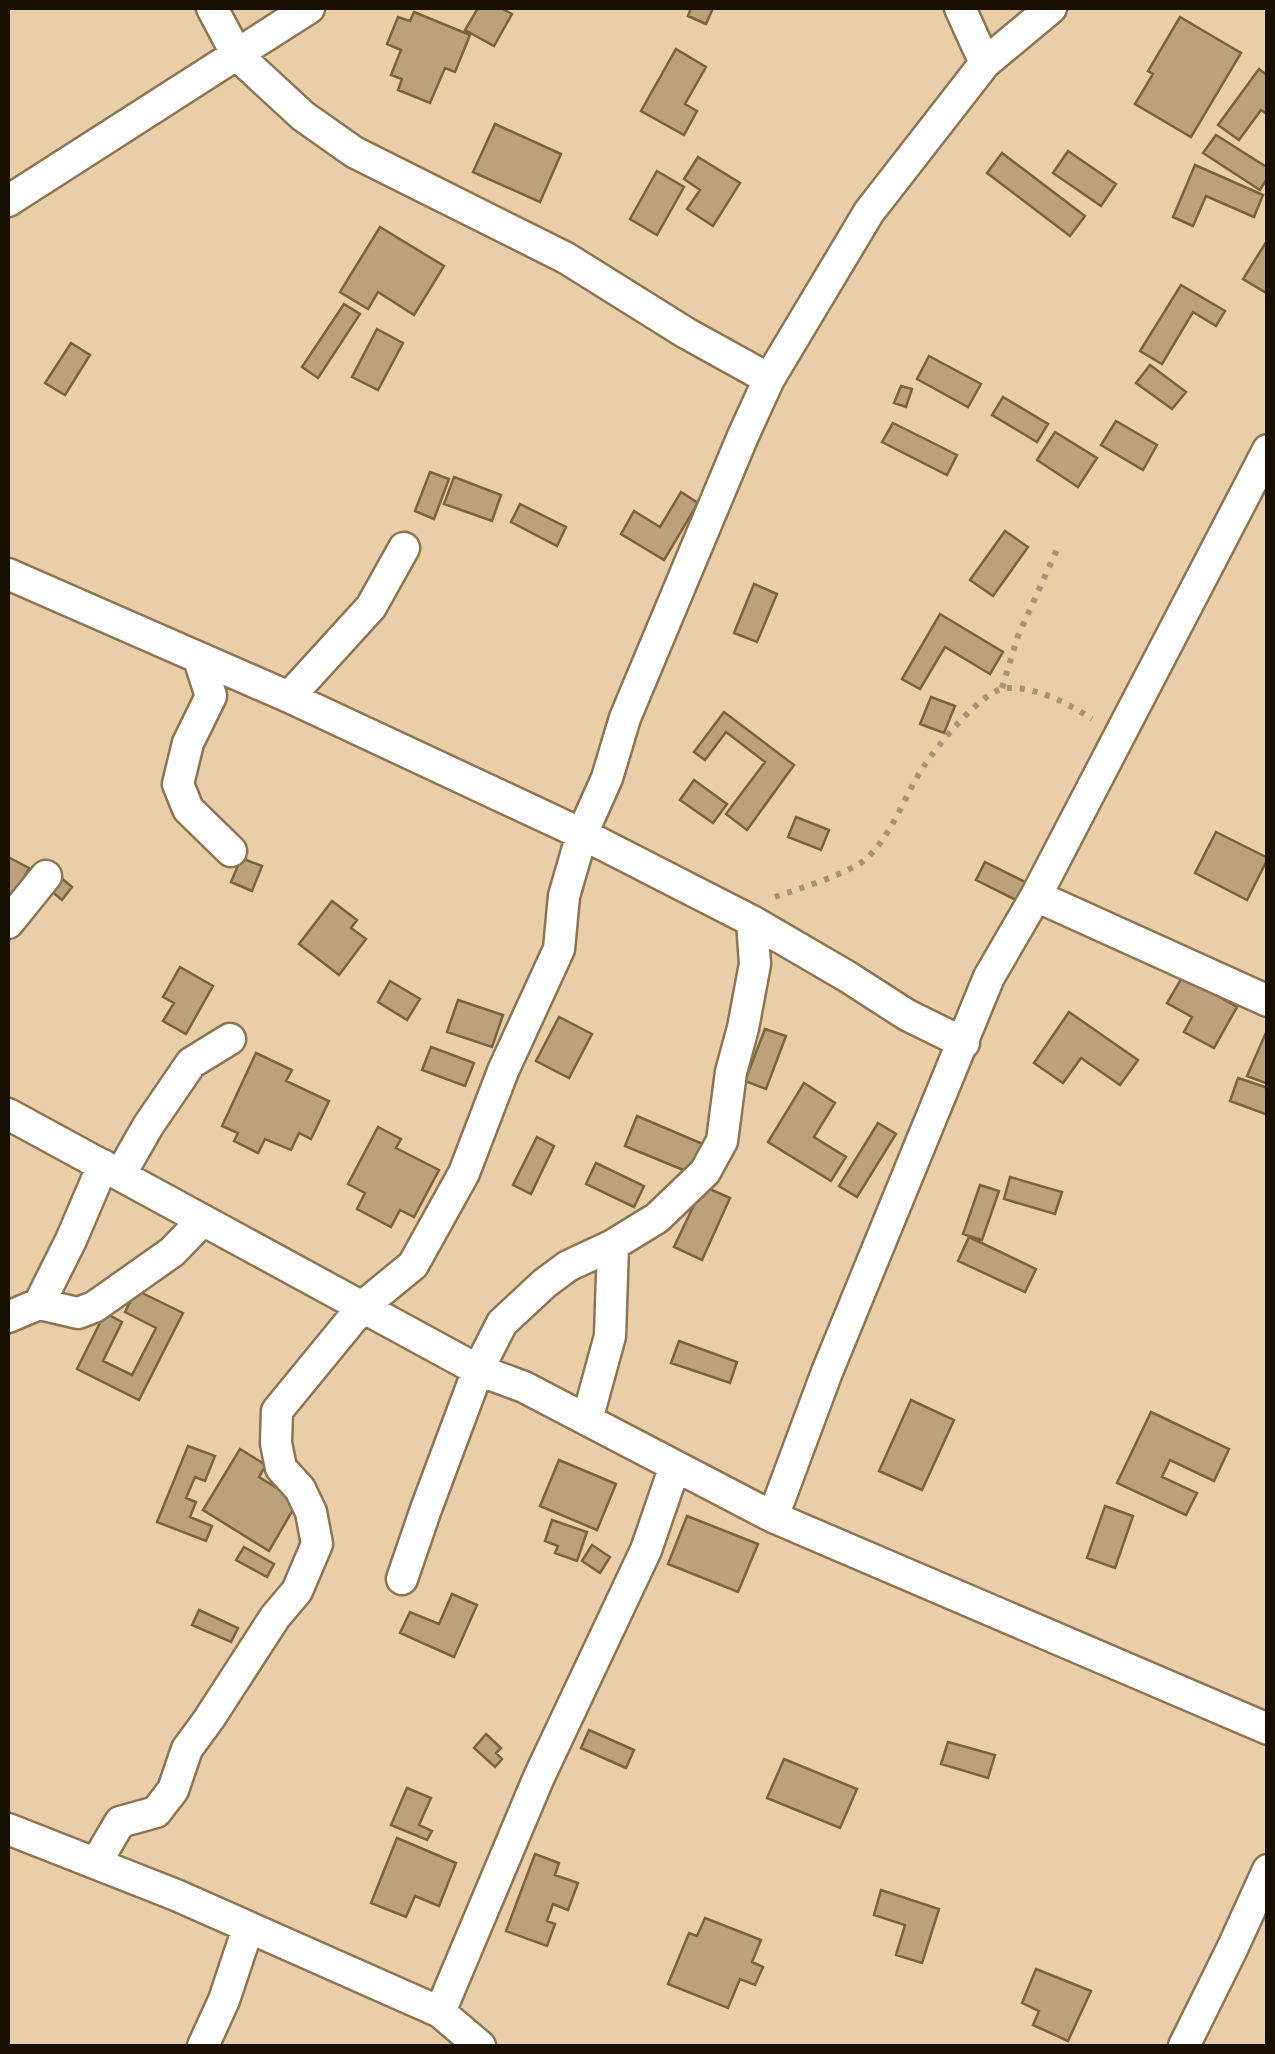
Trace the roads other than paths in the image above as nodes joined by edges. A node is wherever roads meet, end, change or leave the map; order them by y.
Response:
1 (212, 8) edge
2 (309, 8) edge
3 (960, 8) edge
4 (1051, 8) edge
5 (237, 55) junction
6 (986, 63) junction
7 (8, 201) edge
8 (770, 379) junction
9 (1268, 450) edge
10 (404, 548) dead end
11 (8, 574) edge
12 (199, 659) junction
13 (288, 697) junction
14 (582, 834) junction
15 (231, 851) dead end
16 (46, 876) dead end
17 (1036, 896) junction
18 (743, 916) junction
19 (8, 923) edge
20 (1268, 1000) edge
21 (230, 1039) dead end
22 (964, 1043) junction
23 (8, 1114) edge
24 (111, 1170) junction
25 (203, 1220) junction
26 (613, 1245) junction
27 (38, 1304) junction
28 (362, 1306) junction
29 (8, 1317) edge
30 (478, 1370) junction
31 (587, 1420) junction
32 (675, 1466) junction
33 (772, 1516) junction
34 (402, 1579) dead end
35 (1268, 1729) edge
36 (8, 1829) edge
37 (96, 1863) junction
38 (1268, 1870) edge
39 (248, 1928) junction
40 (440, 2012) junction
41 (203, 2046) edge
42 (480, 2046) edge
43 (1184, 2046) edge

1 - 5 street
2 - 5 street
3 - 6 street
4 - 6 street
5 - 7 street
5 - 8 street
6 - 8 street
8 - 14 street
9 - 17 street
10 - 13 street
11 - 12 street
12 - 13 street
12 - 15 street
13 - 14 street
14 - 18 street
14 - 28 street
16 - 19 street
17 - 20 street
17 - 22 street
18 - 22 street
18 - 26 street
21 - 24 street
22 - 33 street
23 - 24 street
24 - 25 street
24 - 27 street
25 - 27 street
25 - 28 street
26 - 30 street
26 - 31 street
27 - 29 street
28 - 30 street
28 - 37 street
30 - 31 street
30 - 34 street
31 - 32 street
32 - 33 street
32 - 40 street
33 - 35 street
36 - 37 street
37 - 39 street
38 - 43 street
39 - 40 street
39 - 41 street
40 - 42 street

